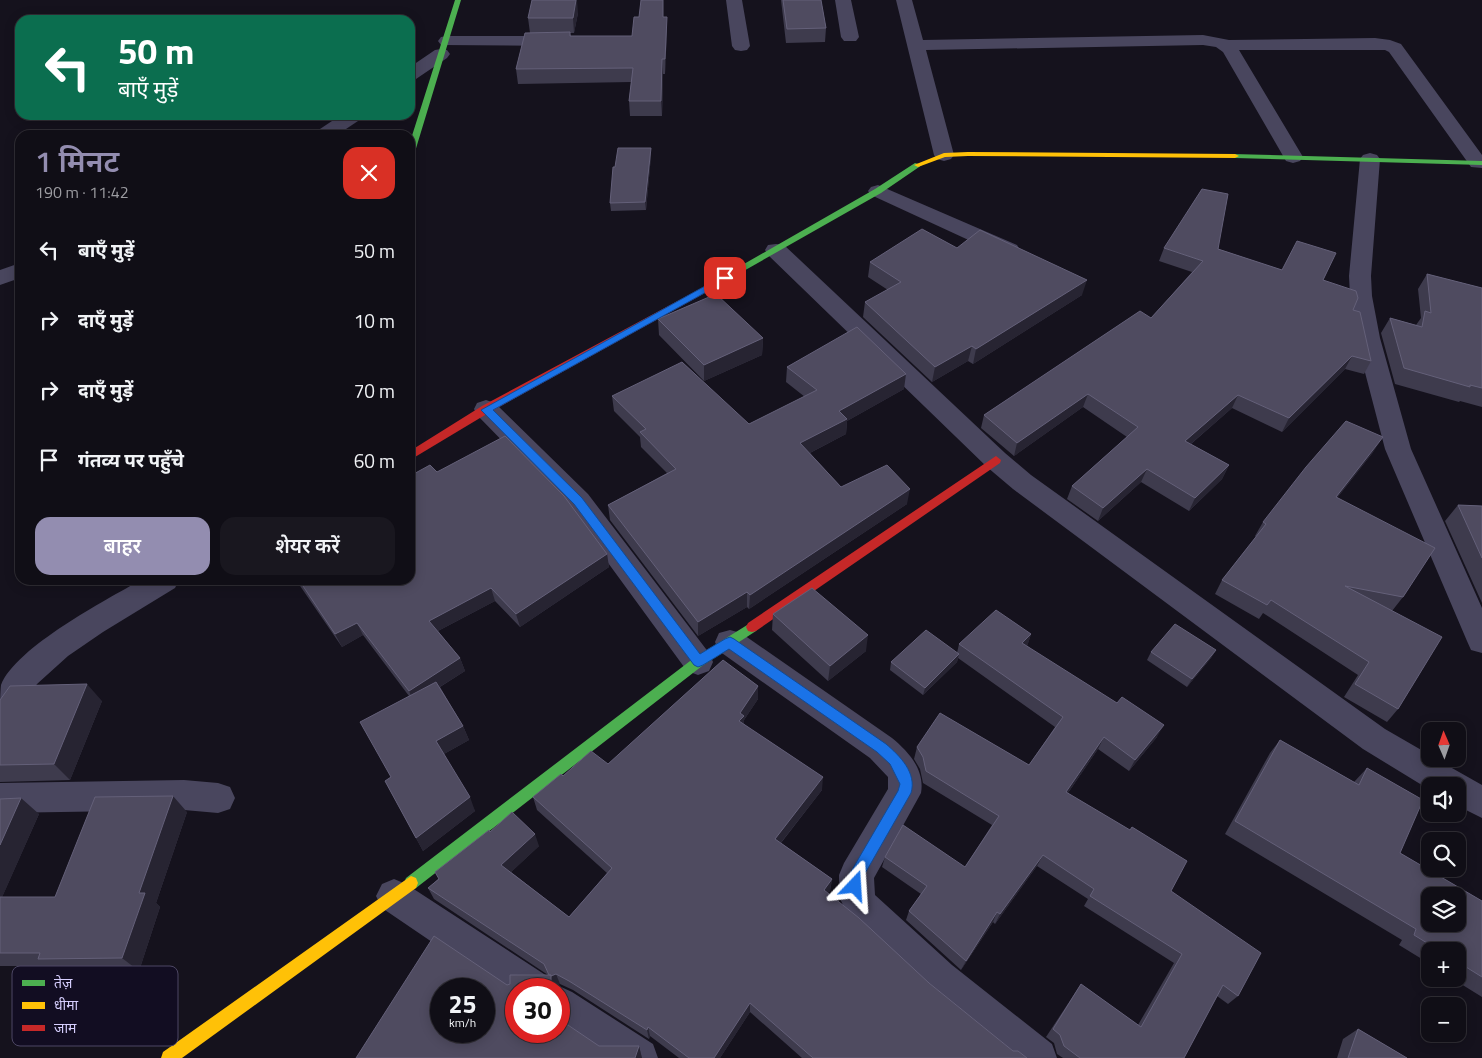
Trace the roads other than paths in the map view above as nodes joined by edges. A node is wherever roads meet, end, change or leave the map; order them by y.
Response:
1 (458, 0) edge
2 (734, 0) edge
3 (843, 0) edge
4 (904, 0) edge
5 (850, 37) dead end
6 (573, 40) edge
7 (916, 45) junction
8 (1227, 45) junction
9 (741, 46) dead end
10 (444, 48) junction
11 (415, 71) edge
12 (346, 120) edge
13 (332, 130) edge
14 (415, 140) edge
15 (944, 155) junction
16 (1293, 157) junction
17 (1370, 159) junction
18 (1480, 163) edge
19 (878, 191) junction
20 (776, 250) junction
21 (1026, 258) edge
22 (15, 272) edge
23 (0, 278) edge
24 (486, 410) junction
25 (415, 453) edge
26 (996, 460) junction
27 (157, 585) edge
28 (1482, 641) edge
29 (730, 642) junction
30 (698, 662) junction
31 (0, 713) edge
32 (1437, 777) edge
33 (1466, 794) edge
34 (0, 798) edge
35 (218, 798) dead end
36 (1482, 803) edge
37 (394, 896) junction
38 (517, 978) edge
39 (570, 1012) edge
40 (169, 1058) edge
41 (639, 1058) edge
42 (1038, 1058) edge

1 - 10 street
2 - 9 street
3 - 5 street
4 - 7 street
6 - 10 street
7 - 8 street
7 - 15 street
8 - 16 street
8 - 18 street
10 - 11 street
10 - 14 street
12 - 13 street
15 - 16 street
15 - 19 street
16 - 17 street
17 - 18 street
17 - 28 street
19 - 20 street
19 - 21 street
20 - 24 street
20 - 26 street
22 - 23 street
24 - 25 street
24 - 30 street
26 - 29 street
26 - 32 street
27 - 31 street
29 - 30 street
29 - 42 street
30 - 37 street
33 - 36 street
34 - 35 street
37 - 38 street
37 - 40 street
39 - 41 street

